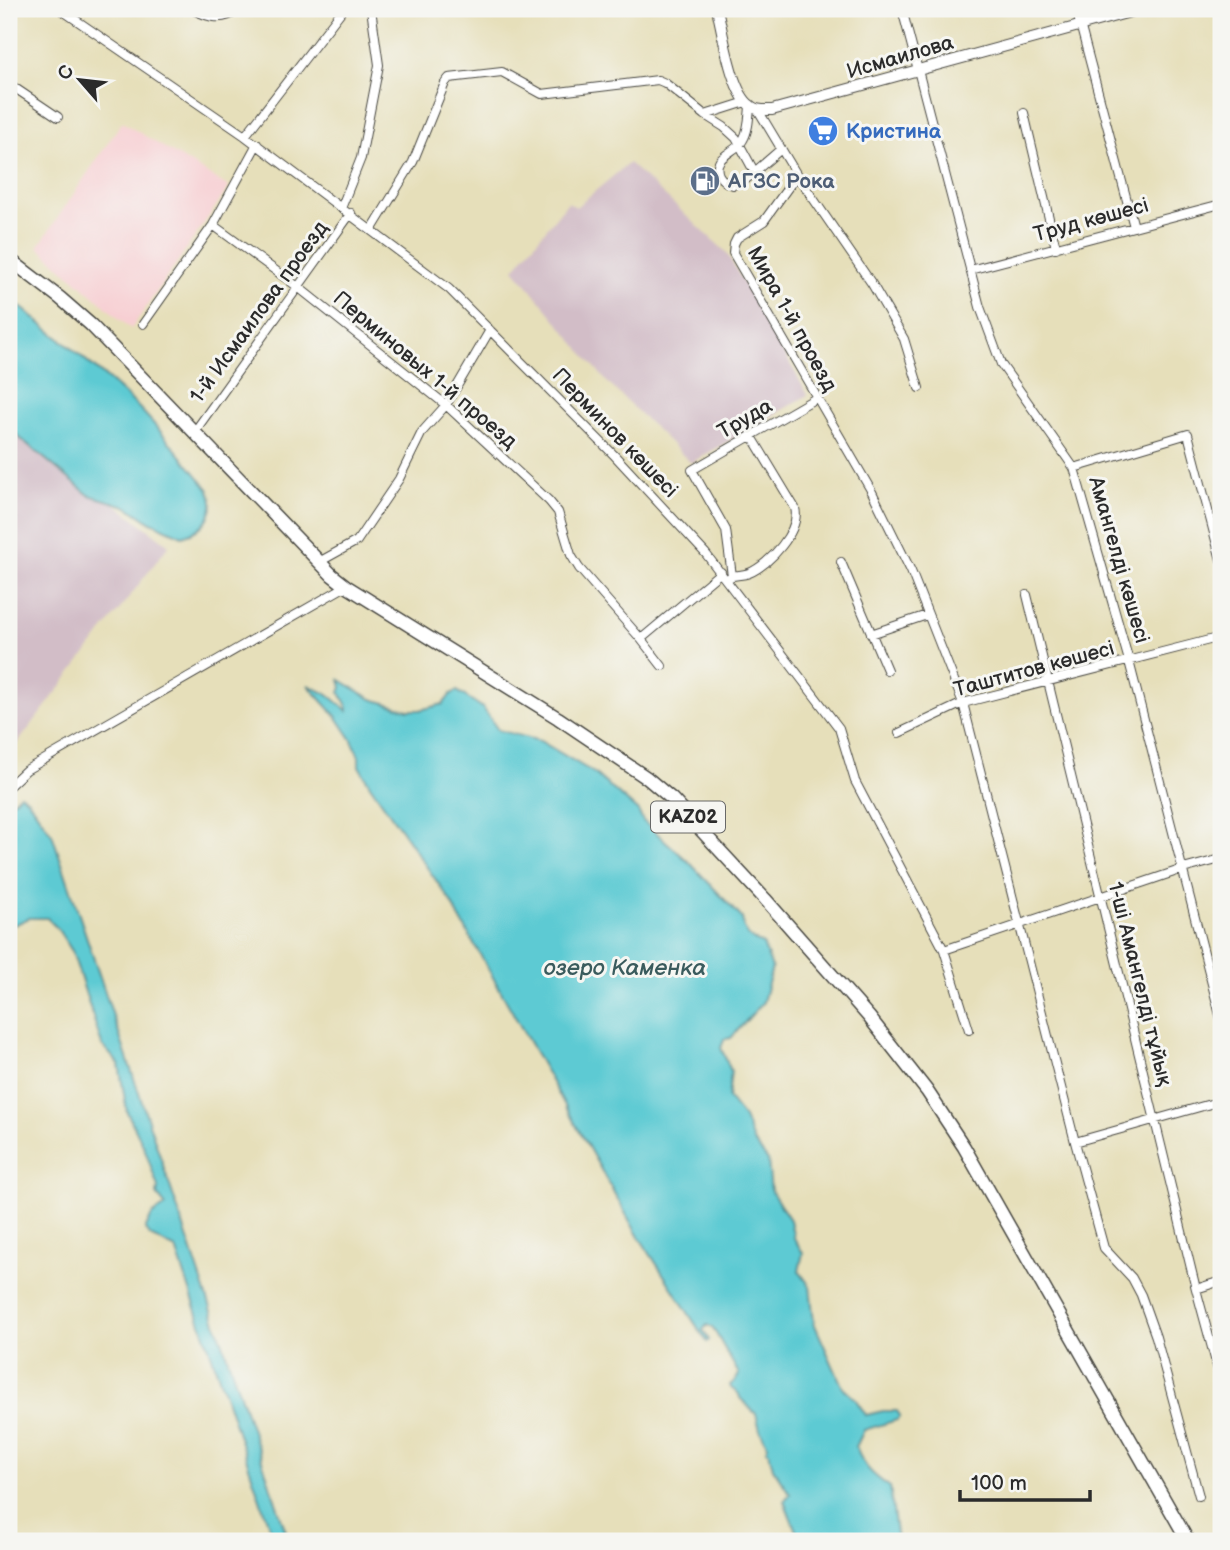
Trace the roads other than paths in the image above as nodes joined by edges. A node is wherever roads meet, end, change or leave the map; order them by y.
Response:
1 (60, 9) edge
2 (192, 9) edge
3 (239, 9) edge
4 (343, 9) edge
5 (371, 9) edge
6 (717, 9) edge
7 (902, 9) edge
8 (1076, 9) edge
9 (1141, 9) edge
10 (1080, 26) junction
11 (918, 72) junction
12 (9, 85) edge
13 (751, 106) junction
14 (1024, 113) dead end
15 (705, 115) junction
16 (58, 117) dead end
17 (246, 136) junction
18 (257, 144) junction
19 (740, 144) junction
20 (781, 149) junction
21 (755, 173) junction
22 (797, 175) junction
23 (1221, 204) edge
24 (342, 206) junction
25 (351, 213) junction
26 (213, 225) junction
27 (1134, 227) junction
28 (372, 229) junction
29 (1056, 248) junction
30 (9, 259) edge
31 (970, 270) junction
32 (298, 286) junction
33 (144, 324) dead end
34 (489, 330) junction
35 (919, 388) dead end
36 (816, 398) junction
37 (446, 405) junction
38 (195, 431) junction
39 (751, 435) junction
40 (1074, 468) junction
41 (1221, 560) edge
42 (319, 562) junction
43 (841, 562) dead end
44 (727, 576) junction
45 (346, 586) junction
46 (1027, 595) dead end
47 (927, 615) junction
48 (871, 634) junction
49 (1221, 637) edge
50 (641, 639) junction
51 (1129, 661) junction
52 (662, 666) dead end
53 (887, 670) dead end
54 (1049, 682) junction
55 (963, 703) junction
56 (899, 733) dead end
57 (9, 786) edge
58 (1221, 859) edge
59 (1183, 869) junction
60 (1101, 897) junction
61 (1019, 924) junction
62 (944, 950) junction
63 (1221, 1019) edge
64 (969, 1030) dead end
65 (1221, 1101) edge
66 (1155, 1119) junction
67 (1075, 1142) junction
68 (1221, 1282) edge
69 (1196, 1289) junction
70 (1221, 1381) edge
71 (1199, 1496) dead end
72 (1188, 1541) edge

1 - 17 street, Перминов көшесі
2 - 3 street
4 - 17 street
5 - 24 street
6 - 13 street
7 - 11 street, Амангелді көшесі
8 - 10 street
9 - 10 street, Исмаилова
10 - 11 street, Исмаилова
10 - 27 street
11 - 13 street, Исмаилова
11 - 31 street, Амангелді көшесі
12 - 16 street
13 - 15 street
13 - 19 street
13 - 20 street
14 - 29 street
15 - 19 street
15 - 28 street
17 - 18 street, Перминов көшесі
18 - 24 street, Перминов көшесі
18 - 26 street
19 - 21 street
19 - 21 street
20 - 21 street
20 - 22 street
22 - 35 street
22 - 36 street, Мира 1-й проезд
23 - 27 street, Труд көшесі
24 - 25 street, Перминов көшесі
25 - 28 street, Перминов көшесі
25 - 32 street, 1-й Исмаилова проезд
26 - 32 street, Перминовых 1-й проезд
26 - 33 street
27 - 29 street, Труд көшесі
28 - 34 street, Перминов көшесі
29 - 31 street, Труд көшесі
30 - 38 highway, KAZ02
31 - 40 street, Амангелді көшесі
32 - 37 street, Перминовых 1-й проезд
32 - 38 street, 1-й Исмаилова проезд
34 - 37 street
34 - 44 street, Перминов көшесі
36 - 39 street, Труда
36 - 47 street, Мира 1-й проезд
37 - 42 street
37 - 50 street, Перминовых 1-й проезд
38 - 42 highway, KAZ02
39 - 44 street, Труда
39 - 44 street
40 - 41 street
40 - 51 street, Амангелді көшесі
42 - 45 highway, KAZ02
43 - 48 street
44 - 50 street
44 - 62 street, Перминов көшесі
45 - 57 street
45 - 72 highway, KAZ02
46 - 54 street, 1-ші Амангелді тұйық
47 - 48 street
47 - 55 street
48 - 53 street
49 - 51 street, Таштитов көшесі
50 - 52 street, Перминовых 1-й проезд
51 - 54 street, Таштитов көшесі
51 - 59 street, Амангелді көшесі
54 - 55 street, Таштитов көшесі
54 - 60 street, 1-ші Амангелді тұйық
55 - 56 street, Таштитов көшесі
55 - 61 street
58 - 59 street
59 - 60 street
59 - 63 street, Амангелді көшесі
60 - 61 street
60 - 66 street, 1-ші Амангелді тұйық
61 - 62 street
61 - 67 street
62 - 64 street, Перминов көшесі
65 - 66 street
66 - 67 street
66 - 69 street, 1-ші Амангелді тұйық
67 - 71 street
68 - 69 street
69 - 70 street, 1-ші Амангелді тұйық

